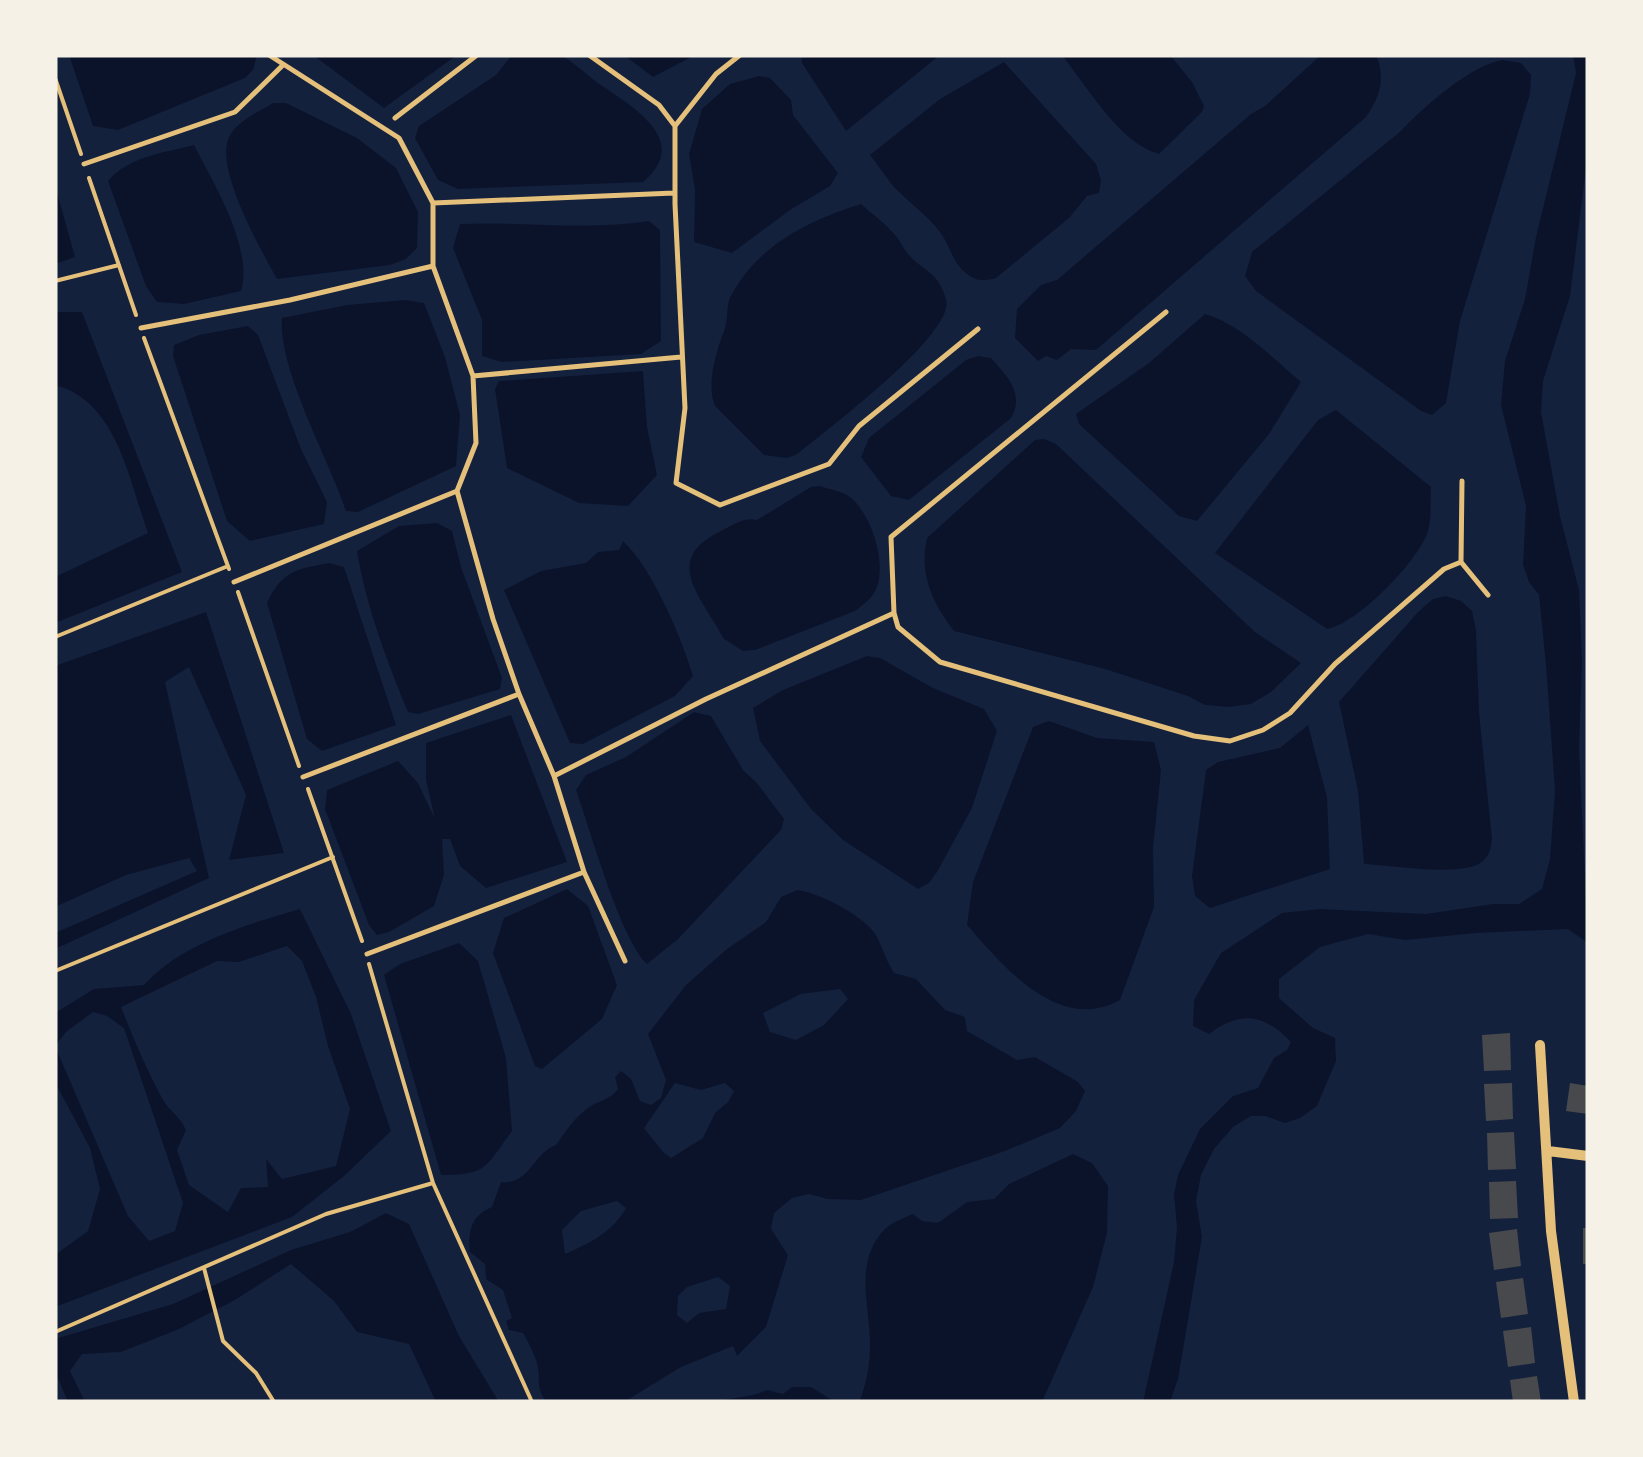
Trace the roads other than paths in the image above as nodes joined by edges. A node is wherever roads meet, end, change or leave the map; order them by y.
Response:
1 (269, 55) edge
2 (477, 55) edge
3 (590, 55) edge
4 (740, 55) edge
5 (283, 65) junction
6 (395, 118) dead end
7 (675, 126) junction
8 (84, 164) road end
9 (675, 194) junction
10 (432, 203) junction
11 (432, 266) junction
12 (1166, 312) dead end
13 (141, 328) road end
14 (978, 328) dead end
15 (681, 358) junction
16 (473, 376) junction
17 (1462, 481) dead end
18 (457, 490) junction
19 (1461, 562) junction
20 (234, 582) road end
21 (1488, 595) dead end
22 (894, 613) junction
23 (519, 694) junction
24 (303, 776) road end
25 (554, 776) junction
26 (584, 872) junction
27 (366, 954) road end
28 (625, 961) dead end
29 (1540, 1045) dead end
30 (1548, 1151) junction
31 (1588, 1156) edge
32 (1574, 1402) edge

1 - 5 lane
2 - 6 lane
3 - 7 lane
4 - 7 lane
5 - 8 lane
5 - 10 lane
7 - 9 lane
9 - 10 lane
9 - 15 lane
10 - 11 lane
11 - 13 lane
11 - 16 lane
12 - 22 lane
14 - 15 lane
15 - 16 lane
16 - 18 lane
17 - 19 lane
18 - 20 lane
18 - 23 lane
19 - 21 lane
19 - 22 lane
22 - 25 lane
23 - 24 lane
23 - 25 lane
25 - 26 lane
26 - 27 lane
26 - 28 lane
29 - 30 street
30 - 31 street
30 - 32 street

